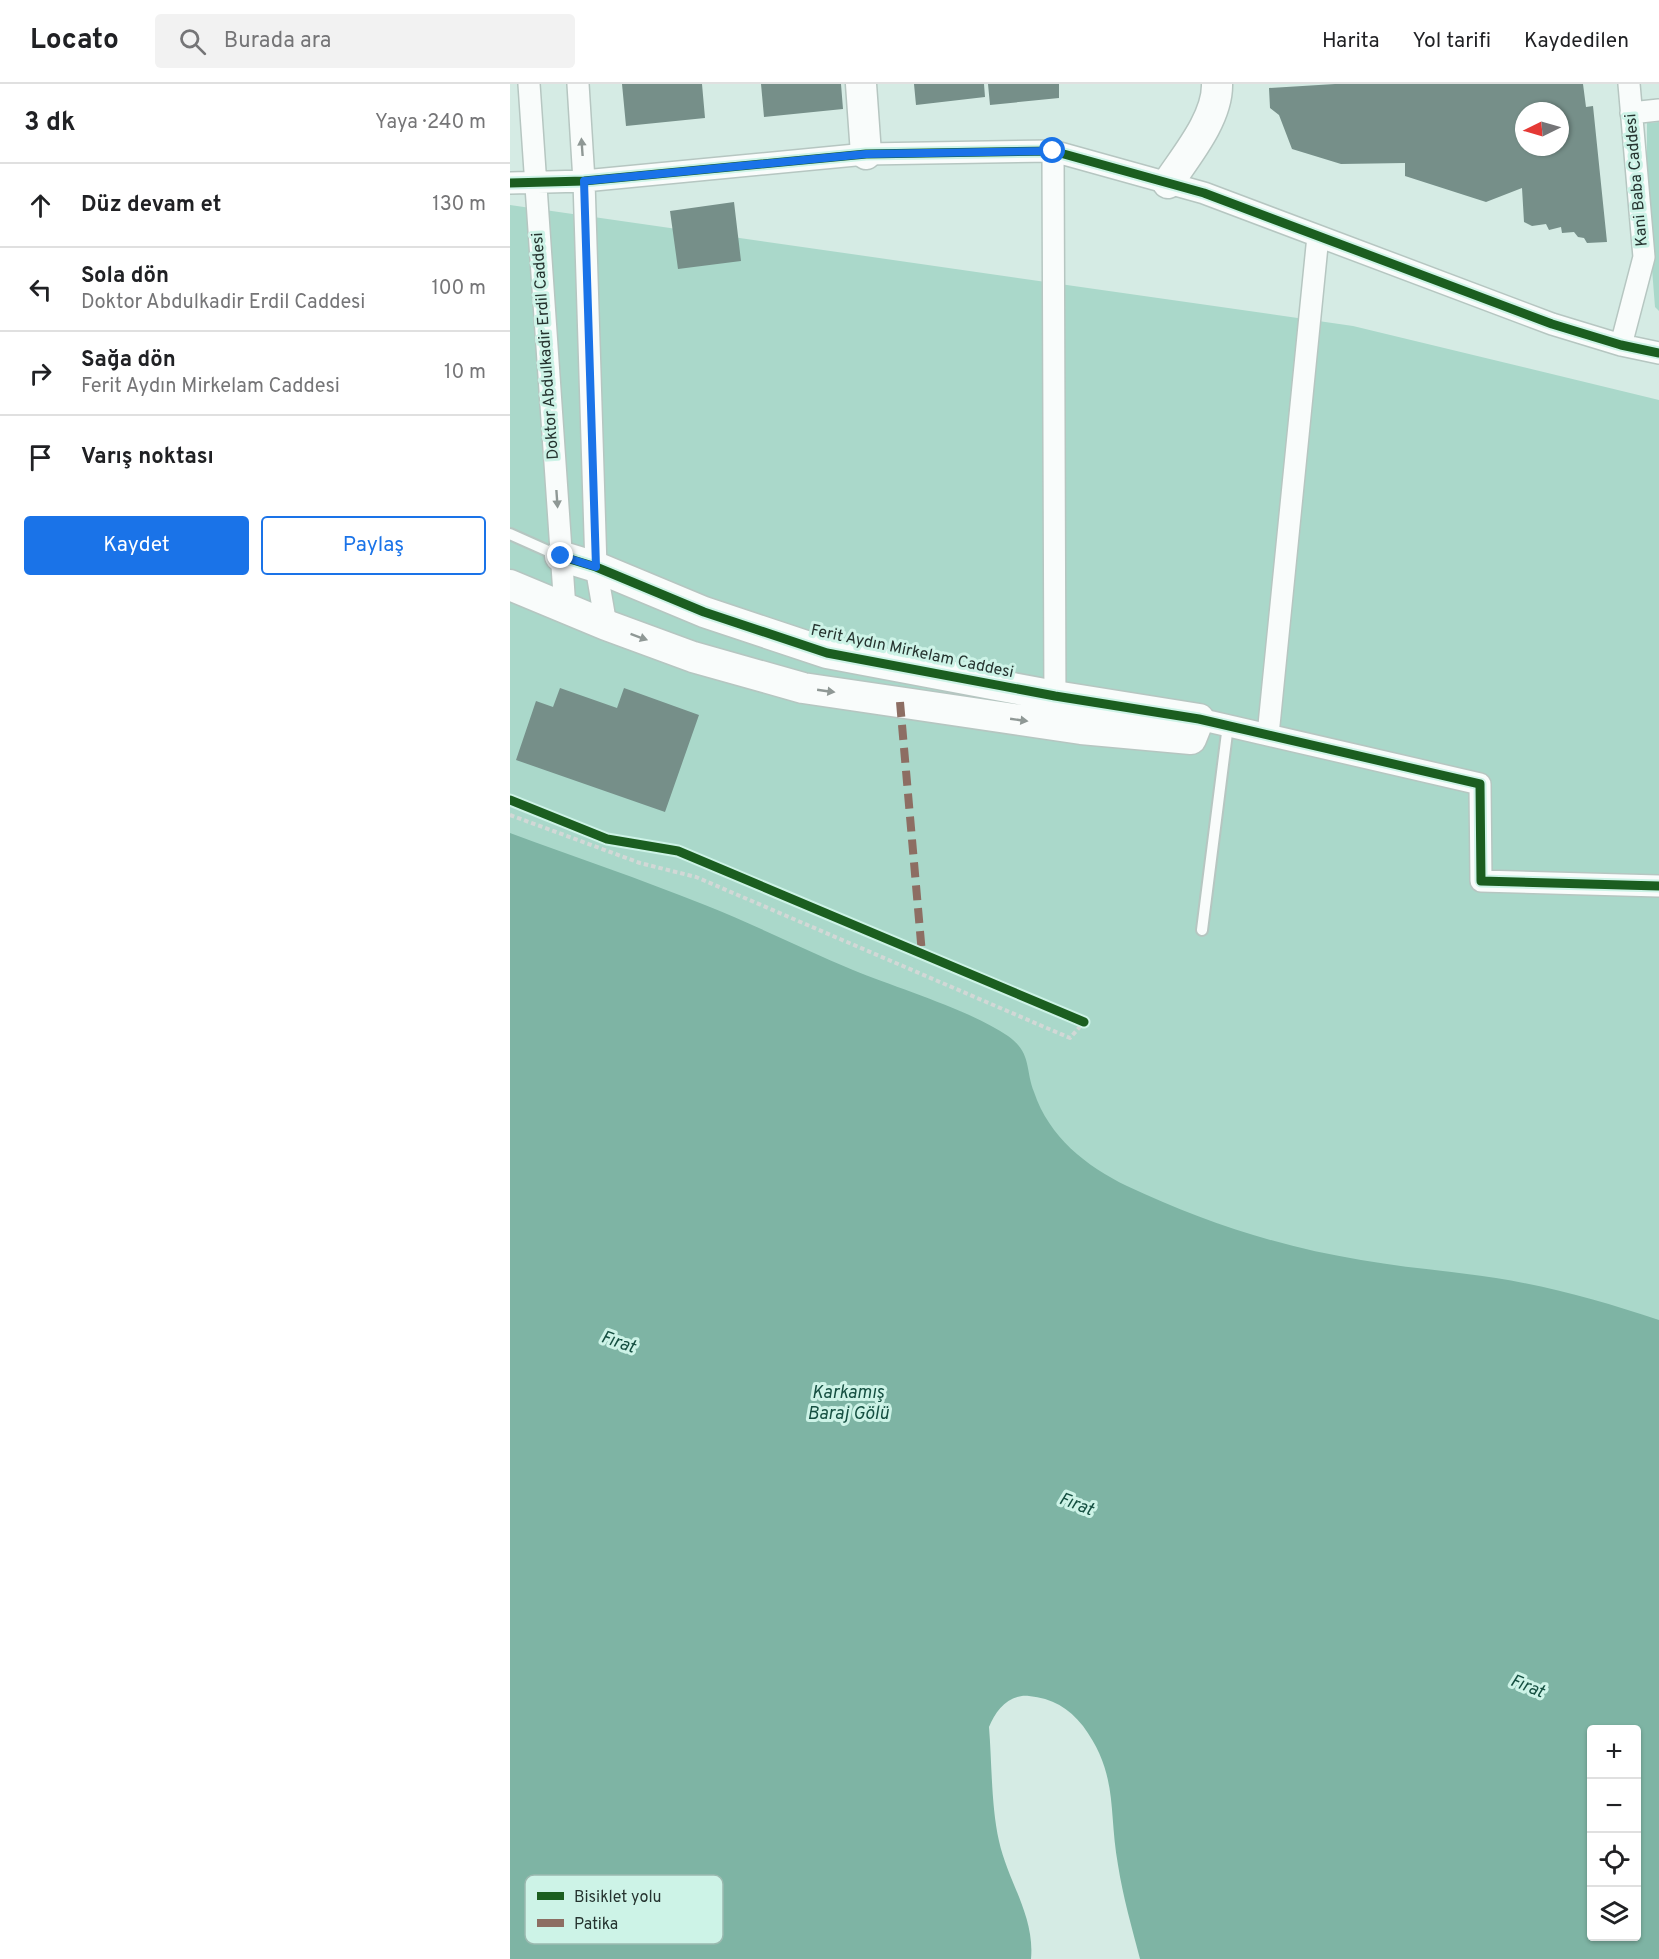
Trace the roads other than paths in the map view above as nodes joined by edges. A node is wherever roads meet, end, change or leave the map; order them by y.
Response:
1 (529, 84) edge
2 (578, 84) edge
3 (861, 84) edge
4 (1216, 84) edge
5 (1629, 84) edge
6 (1659, 110) edge
7 (1631, 113) junction
8 (1053, 151) junction
9 (866, 154) junction
10 (584, 181) junction
11 (535, 182) junction
12 (510, 183) edge
13 (1168, 183) junction
14 (1318, 236) junction
15 (1621, 345) junction
16 (1659, 353) edge
17 (510, 534) edge
18 (561, 556) junction
19 (596, 567) junction
20 (510, 585) edge
21 (565, 609) junction
22 (606, 625) junction
23 (1055, 710) junction
24 (1199, 718) joint
25 (1228, 725) junction
26 (1268, 735) junction
27 (1659, 886) edge
28 (1202, 930) dead end

1 - 11 street, Doktor Abdulkadir Erdil Caddesi
10 -> 2 street
3 - 9 street
4 - 13 street
5 - 7 street, Kani Baba Caddesi
6 - 7 street
7 - 15 street, Kani Baba Caddesi
8 - 9 street
8 - 13 street
8 - 23 street
9 - 10 street
10 - 11 street
10 - 19 street
11 - 12 street
11 -> 18 street, Doktor Abdulkadir Erdil Caddesi
13 - 14 street
14 - 15 street
14 - 26 street
15 - 16 street
17 - 18 lane, Ferit Aydın Mirkelam Caddesi
18 - 19 street, Ferit Aydın Mirkelam Caddesi
18 - 21 street, Doktor Abdulkadir Erdil Caddesi
19 - 22 street
19 - 23 street, Ferit Aydın Mirkelam Caddesi
20 - 21 street, Ferit Aydın Mirkelam Caddesi
21 - 22 street, Ferit Aydın Mirkelam Caddesi
22 -> 23 street, Ferit Aydın Mirkelam Caddesi
23 - 24 street, Ferit Aydın Mirkelam Caddesi
24 - 25 street
25 - 26 street
25 - 28 lane
26 - 27 street

